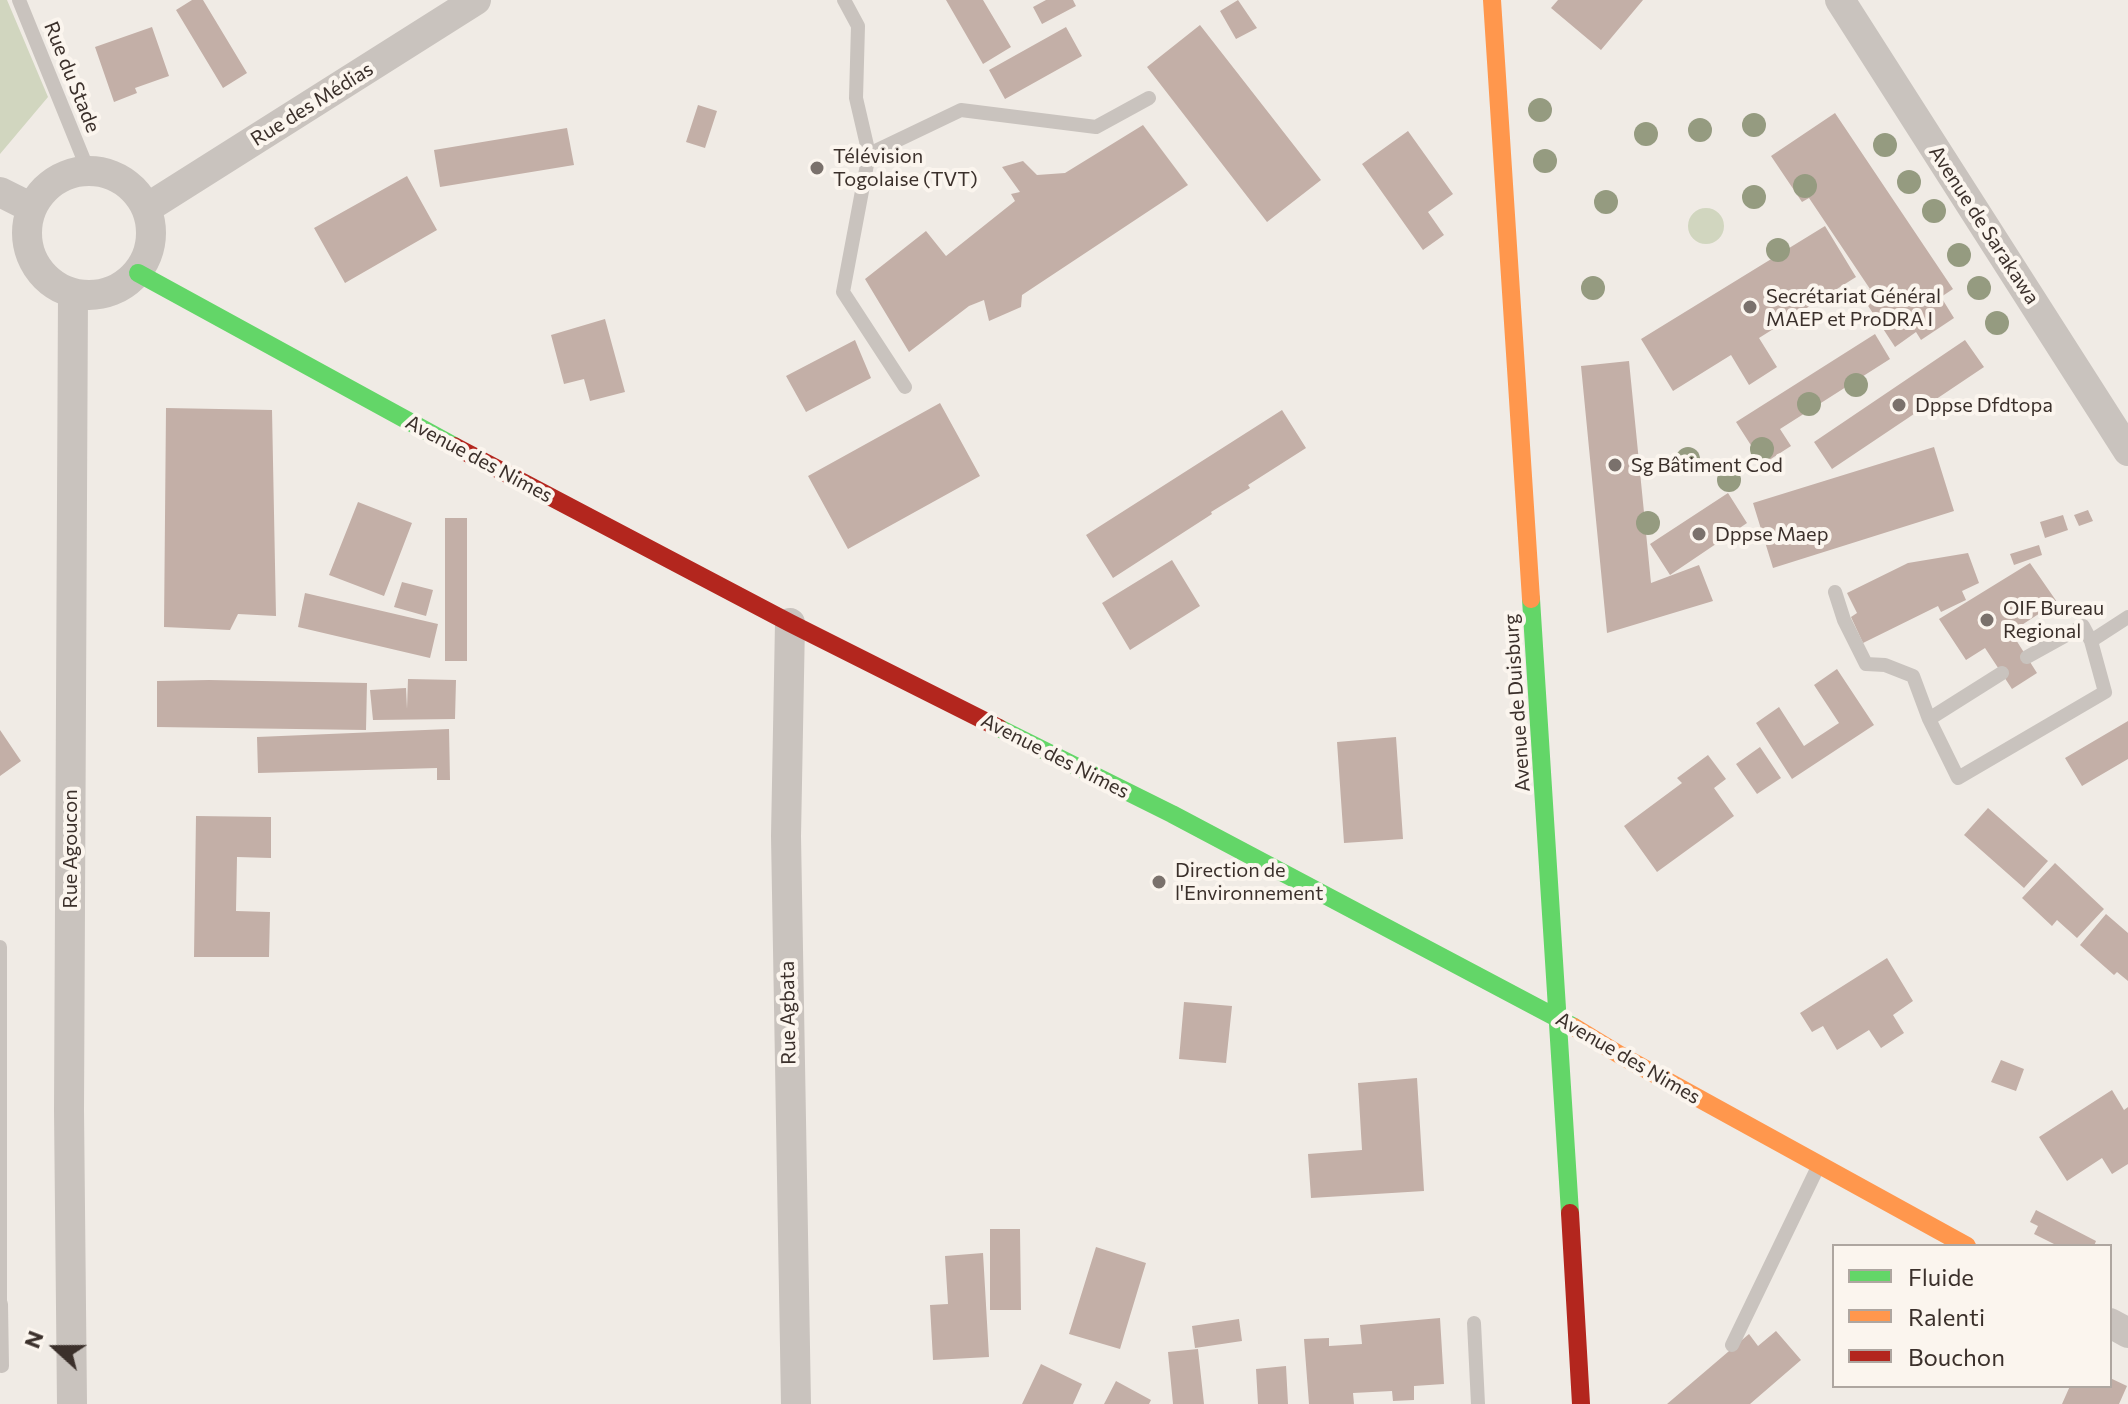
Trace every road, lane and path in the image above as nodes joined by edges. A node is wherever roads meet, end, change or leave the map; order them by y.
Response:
1 (19, 0) edge
2 (844, 0) edge
3 (1492, 0) edge
4 (1840, 0) edge
5 (469, 2) edge
6 (1149, 98) dead end
7 (869, 154) junction
8 (88, 170) junction
9 (0, 192) edge
10 (32, 208) junction
11 (147, 208) junction
12 (138, 273) junction
13 (73, 294) junction
14 (905, 387) dead end
15 (2128, 451) edge
16 (1835, 592) dead end
17 (2128, 617) edge
18 (790, 623) junction
19 (2091, 641) junction
20 (2027, 657) dead end
21 (2002, 673) dead end
22 (1929, 719) junction
23 (0, 947) edge
24 (1559, 1018) junction
25 (1819, 1165) junction
26 (1963, 1244) edge
27 (1, 1304) edge
28 (1474, 1323) dead end
29 (1732, 1345) dead end
30 (2, 1366) edge
31 (72, 1404) edge
32 (796, 1404) edge
33 (1478, 1404) edge
34 (1581, 1404) edge

1 - 8 lane, Rue du Stade
2 - 7 lane
3 - 24 street, Avenue de Duisburg
4 - 15 street, Avenue de Sarakawa
5 - 11 street, Rue des Médias
6 - 7 lane
7 - 14 lane
8 - 10 street
8 - 11 street
9 - 10 street
10 - 13 street
11 - 12 street
12 - 13 street
12 - 18 street, Avenue des Nimes
13 - 31 street, Rue Agoucon
16 - 22 lane
17 - 19 lane
18 - 24 street, Avenue des Nimes
18 - 32 street, Rue Agbata
19 - 20 lane
19 - 22 lane
21 - 22 lane
23 - 27 lane
24 - 25 street, Avenue des Nimes
24 - 34 street, Avenue de Duisburg
25 - 26 street, Avenue des Nimes
25 - 29 lane
27 - 30 lane
28 - 33 lane

